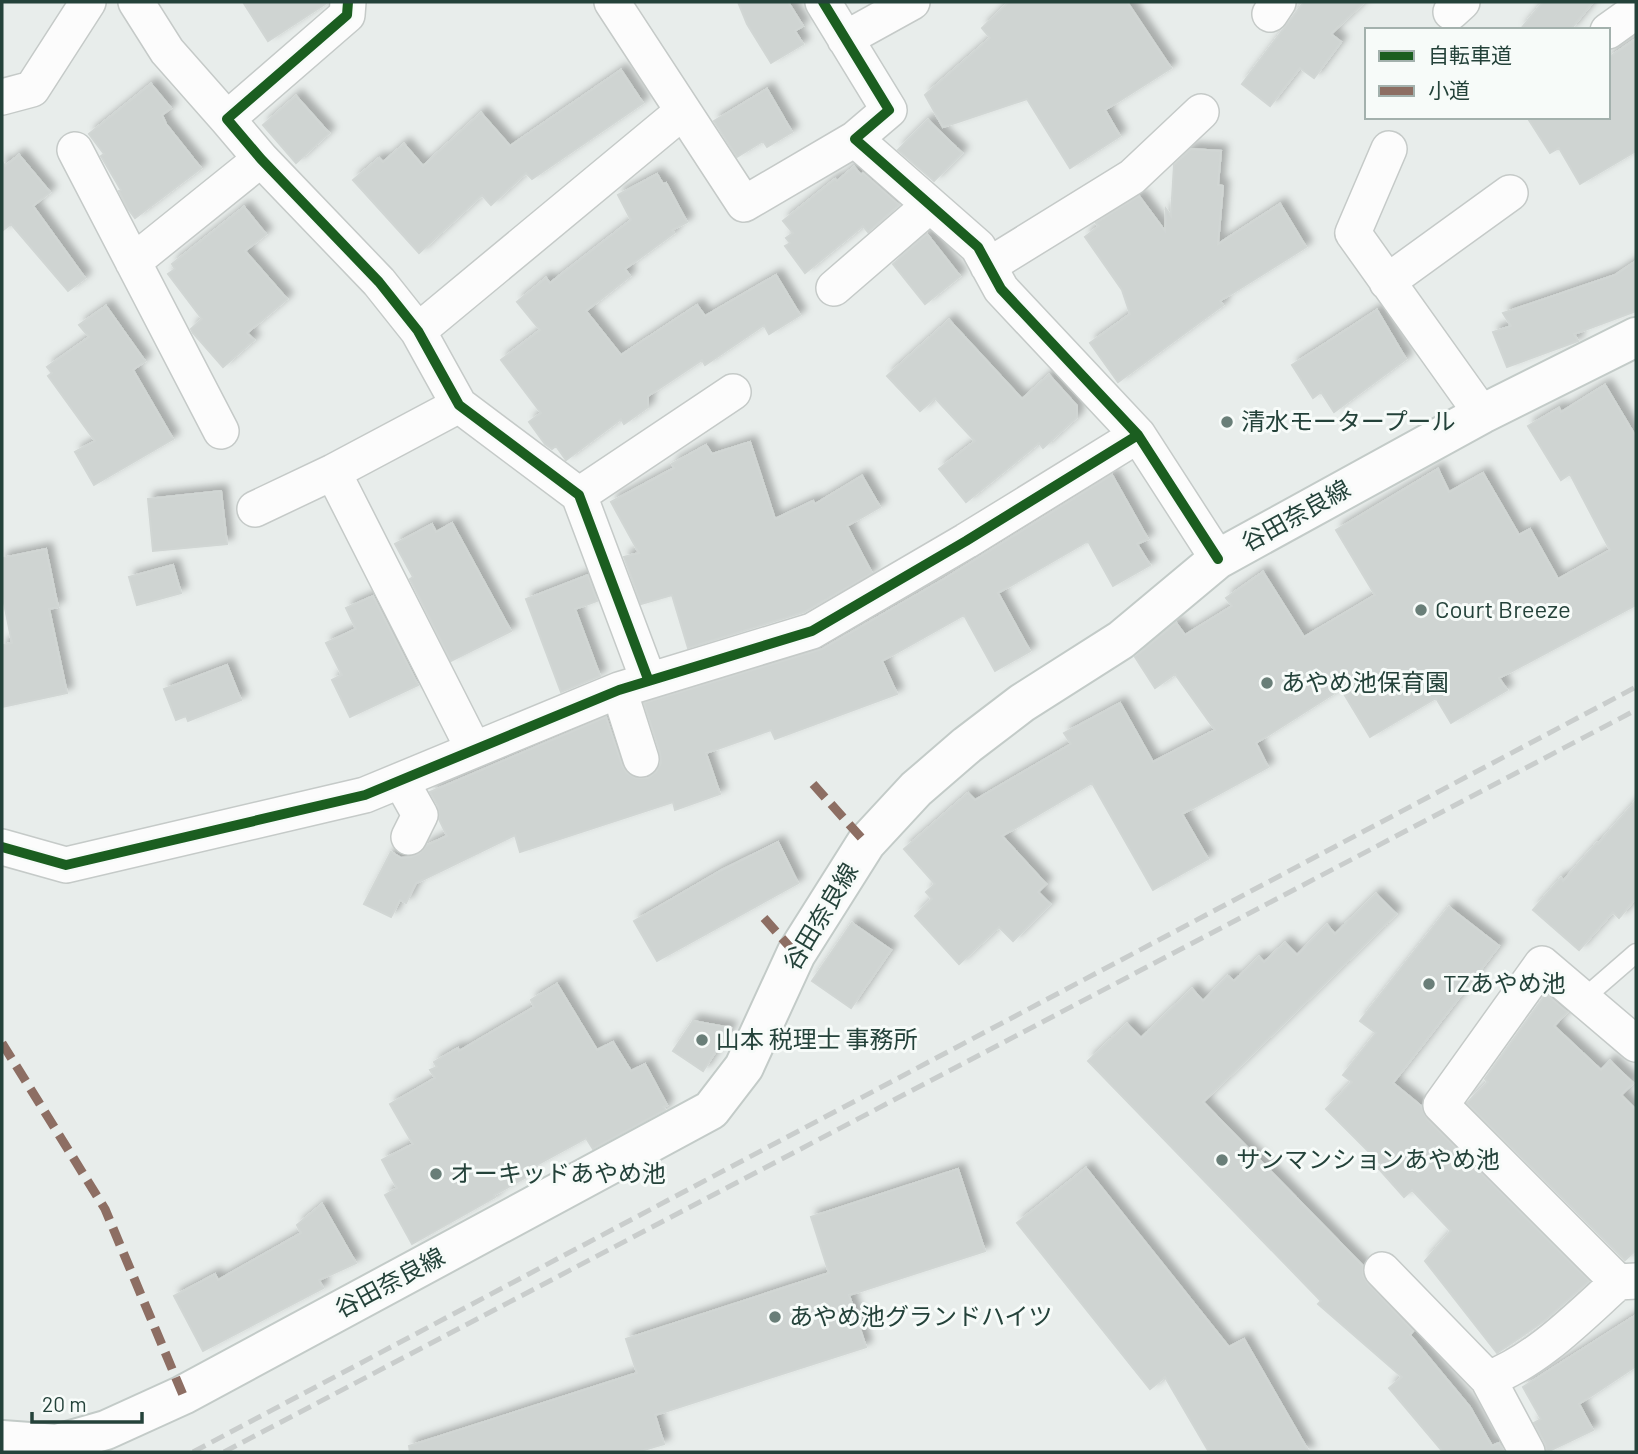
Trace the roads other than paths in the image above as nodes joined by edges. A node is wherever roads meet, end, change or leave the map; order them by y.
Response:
1 (88, 2) edge
2 (136, 2) edge
3 (348, 2) edge
4 (612, 2) edge
5 (823, 2) edge
6 (912, 2) edge
7 (1636, 11) edge
8 (1610, 30) edge
9 (845, 38) junction
10 (2, 97) edge
11 (682, 112) junction
12 (1201, 112) dead end
13 (227, 119) junction
14 (855, 139) junction
15 (1389, 149) dead end
16 (75, 150) dead end
17 (261, 159) junction
18 (1510, 193) dead end
19 (930, 205) junction
20 (133, 262) junction
21 (988, 266) junction
22 (1388, 282) junction
23 (834, 288) dead end
24 (418, 331) junction
25 (1636, 337) edge
26 (733, 392) dead end
27 (459, 405) junction
28 (1482, 414) junction
29 (221, 431) dead end
30 (1139, 435) junction
31 (333, 472) junction
32 (579, 495) junction
33 (255, 509) dead end
34 (1217, 559) junction
35 (633, 684) junction
36 (474, 750) junction
37 (641, 759) dead end
38 (401, 780) junction
39 (409, 837) dead end
40 (2, 847) edge
41 (1636, 953) edge
42 (1583, 999) junction
43 (1636, 1044) edge
44 (1382, 1270) dead end
45 (1627, 1282) edge
46 (1488, 1379) junction
47 (2, 1440) edge
48 (1527, 1452) edge

1 - 10 street
2 - 13 street
3 - 13 street
4 - 11 street
5 - 9 street
6 - 9 street
7 - 8 street
9 - 14 street
11 - 14 street
11 - 24 street
12 - 21 street
13 - 17 street
14 - 19 street
15 - 22 street
16 - 20 street
17 - 20 street
17 - 24 street
18 - 22 street
19 - 21 street
19 - 23 street
20 - 29 street
21 - 30 street
22 - 28 street
24 - 27 street
25 - 28 main road, 谷田奈良線
26 - 32 street
27 - 31 street
27 - 32 street
28 - 34 main road, 谷田奈良線
30 - 34 street
30 - 35 street
31 - 33 street
31 - 36 street
32 - 35 street
34 - 47 main road, 谷田奈良線
35 - 36 street
35 - 37 street
36 - 38 street
38 - 39 street
38 - 40 street
41 - 42 lane
42 - 43 street
42 - 45 street
44 - 46 street
45 - 46 street
46 - 48 street

